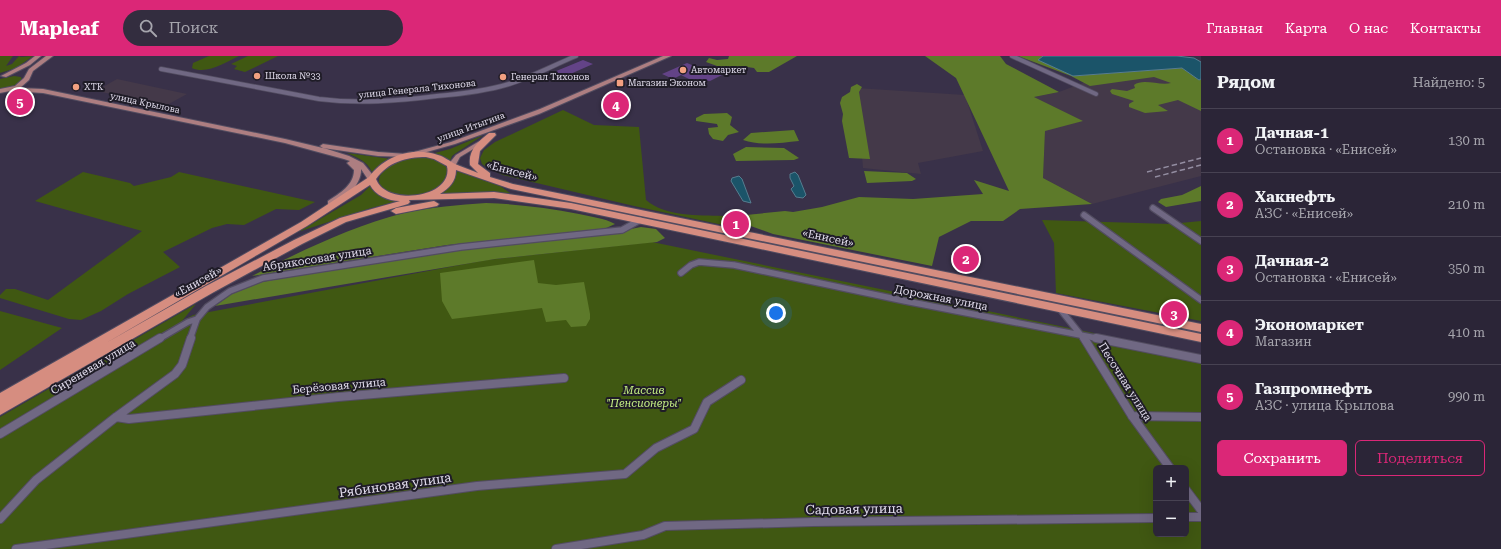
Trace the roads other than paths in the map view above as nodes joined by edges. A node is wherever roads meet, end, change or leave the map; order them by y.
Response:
1 (38, 56) edge
2 (50, 56) edge
3 (576, 56) edge
4 (668, 56) edge
5 (1012, 56) edge
6 (161, 69) dead end
7 (1, 77) edge
8 (27, 78) junction
9 (4, 91) edge
10 (43, 91) junction
11 (1096, 94) dead end
12 (541, 111) junction
13 (204, 124) junction
14 (483, 132) junction
15 (492, 135) junction
16 (333, 147) junction
17 (322, 151) junction
18 (407, 156) junction
19 (451, 166) junction
20 (372, 179) junction
21 (511, 186) junction
22 (418, 198) junction
23 (544, 201) junction
24 (1153, 208) dead end
25 (1084, 215) dead end
26 (316, 217) junction
27 (640, 220) junction
28 (1201, 241) edge
29 (681, 273) dead end
30 (229, 279) junction
31 (1201, 300) edge
32 (1060, 309) junction
33 (197, 318) junction
34 (1201, 328) edge
35 (1082, 336) junction
36 (1201, 338) edge
37 (1201, 359) edge
38 (564, 378) dead end
39 (741, 380) dead end
40 (0, 399) edge
41 (0, 410) edge
42 (1132, 416) junction
43 (116, 417) junction
44 (1201, 417) edge
45 (0, 434) edge
46 (1168, 465) edge
47 (1189, 494) edge
48 (1201, 510) edge
49 (1189, 517) edge
50 (1201, 517) edge
51 (1153, 518) edge
52 (0, 519) edge
53 (16, 549) edge
54 (556, 549) edge

1 - 7 main road
2 - 8 main road, улица Крылова
3 - 6 street, улица Генерала Тихонова
4 - 12 main road, улица Итыгина
5 - 11 street
7 - 8 main road
8 - 9 main road, улица Крылова
8 - 10 main road
9 - 10 main road, улица Крылова
10 - 13 main road, улица Крылова
12 - 14 main road, улица Итыгина
12 - 15 main road, улица Итыгина
13 - 16 main road
13 - 17 main road
14 - 16 main road
14 - 18 main road, улица Итыгина
15 - 19 main road, улица Итыгина
15 - 21 highway
16 - 18 main road, улица Итыгина
17 - 20 main road
17 - 26 main road
18 - 19 highway, «Енисей»
18 - 20 highway, «Енисей»
19 - 21 highway, «Енисей»
19 - 22 highway, «Енисей»
20 - 22 highway, «Енисей»
20 - 26 highway, «Енисей»
21 - 34 highway, «Енисей»
22 - 23 highway
22 - 30 highway, «Енисей»
23 - 27 highway, «Енисей»
23 - 30 highway
24 - 28 street
25 - 31 street
26 - 40 highway, «Енисей»
27 - 32 highway, «Енисей»
27 - 33 street, Абрикосовая улица
29 - 35 street, Дорожная улица
30 - 41 highway, «Енисей»
32 - 35 street, Песочная улица
32 - 36 highway, «Енисей»
33 - 43 street, Абрикосовая улица
33 - 45 street, Сиреневая улица
35 - 37 street, Дорожная улица
35 - 42 street, Песочная улица
38 - 43 street, Берёзовая улица
39 - 53 street, Рябиновая улица
42 - 44 street
42 - 46 street, Песочная улица
43 - 52 street, Абрикосовая улица
47 - 48 street
49 - 50 street
51 - 54 street, Садовая улица

